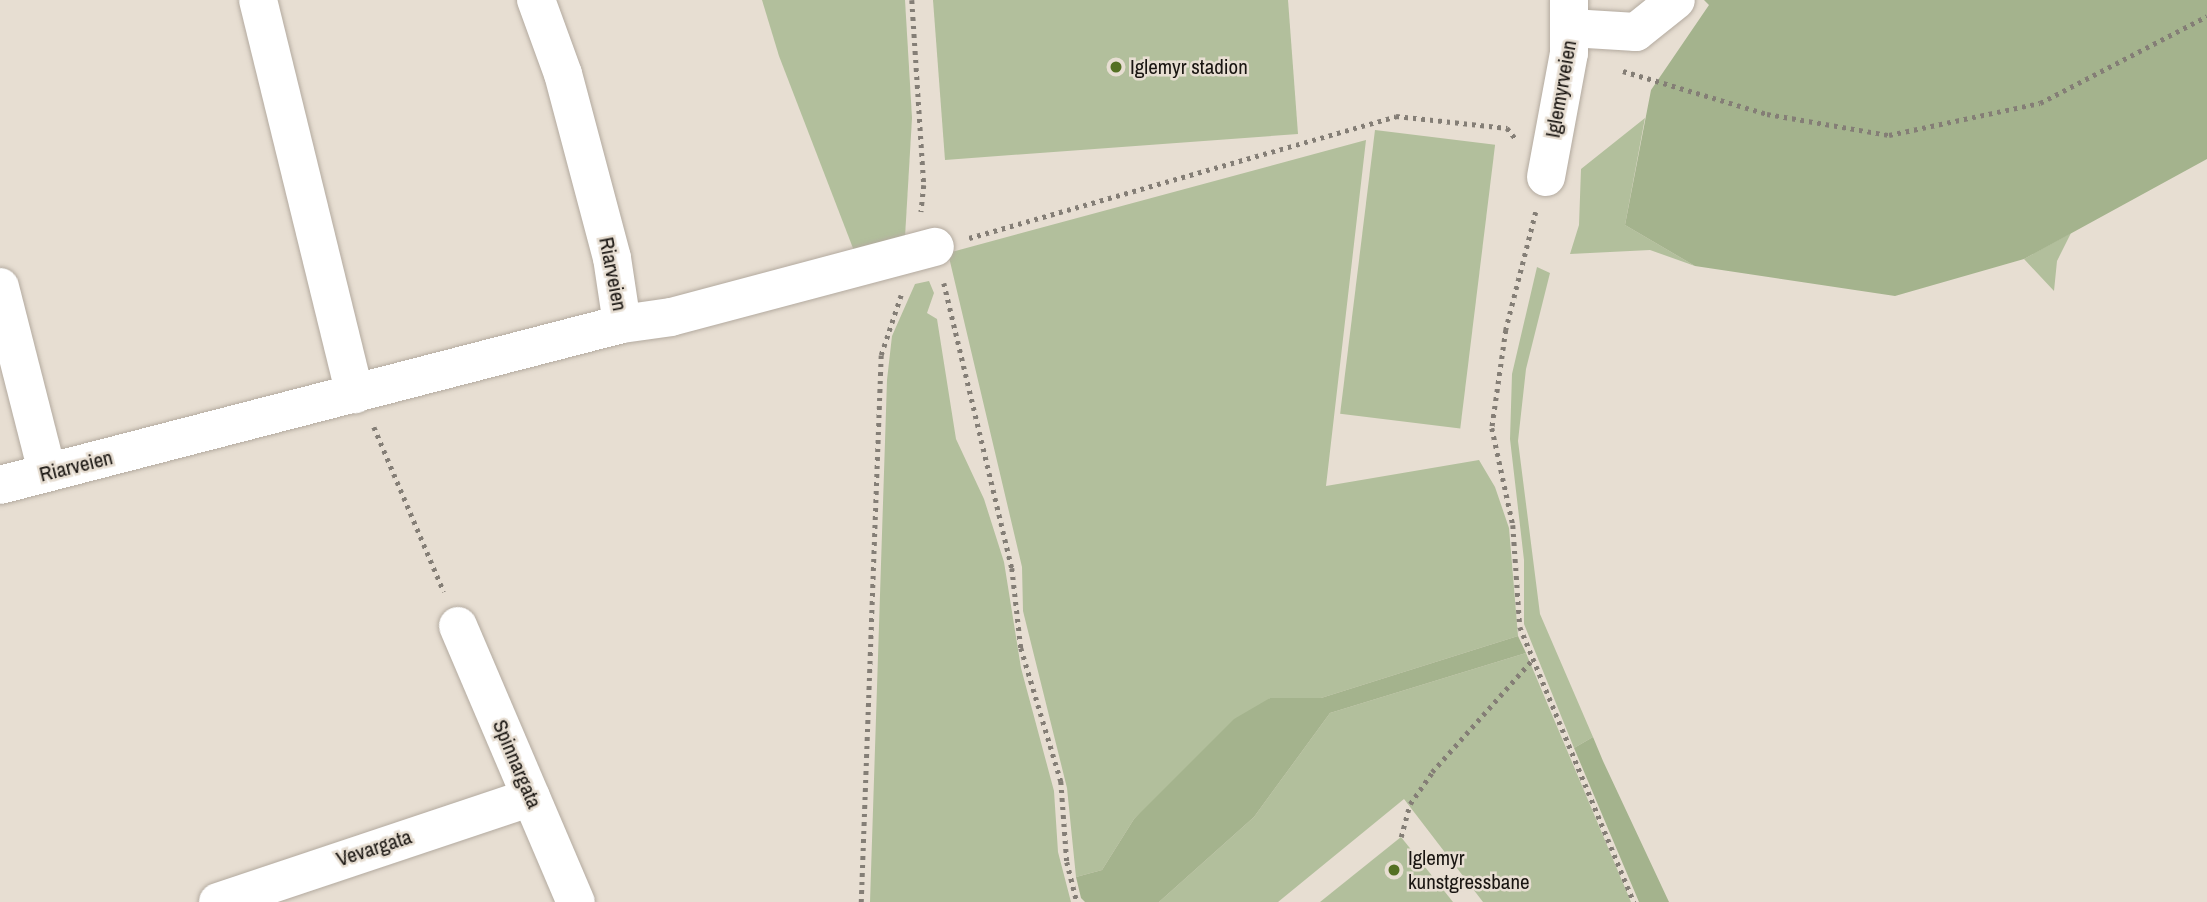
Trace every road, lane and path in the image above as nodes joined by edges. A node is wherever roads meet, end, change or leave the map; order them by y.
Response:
1 (258, 0) edge
2 (536, 0) edge
3 (912, 0) edge
4 (1675, 0) edge
5 (2207, 16) edge
6 (1570, 27) edge
7 (1546, 177) junction
8 (925, 250) junction
9 (0, 287) edge
10 (622, 324) junction
11 (355, 394) junction
12 (47, 472) junction
13 (0, 485) edge
14 (458, 626) joint
15 (1533, 659) junction
16 (531, 797) junction
17 (1401, 837) dead end
18 (218, 902) edge
19 (576, 902) edge
20 (861, 902) edge
21 (1077, 902) edge
22 (1634, 902) edge

1 - 11 street
2 - 10 street, Riarveien
3 - 8 path
4 - 6 street
5 - 6 path
6 - 7 street, Iglemyrveien
7 - 8 path
7 - 15 path
8 - 10 street
8 - 20 path
8 - 21 path
9 - 12 street
10 - 11 street, Riarveien
11 - 12 street, Riarveien
11 - 14 path
12 - 13 street, Riarveien
14 - 16 street, Spinnargata
15 - 17 path
15 - 22 path
16 - 18 street, Vevargata
16 - 19 street, Spinnargata

